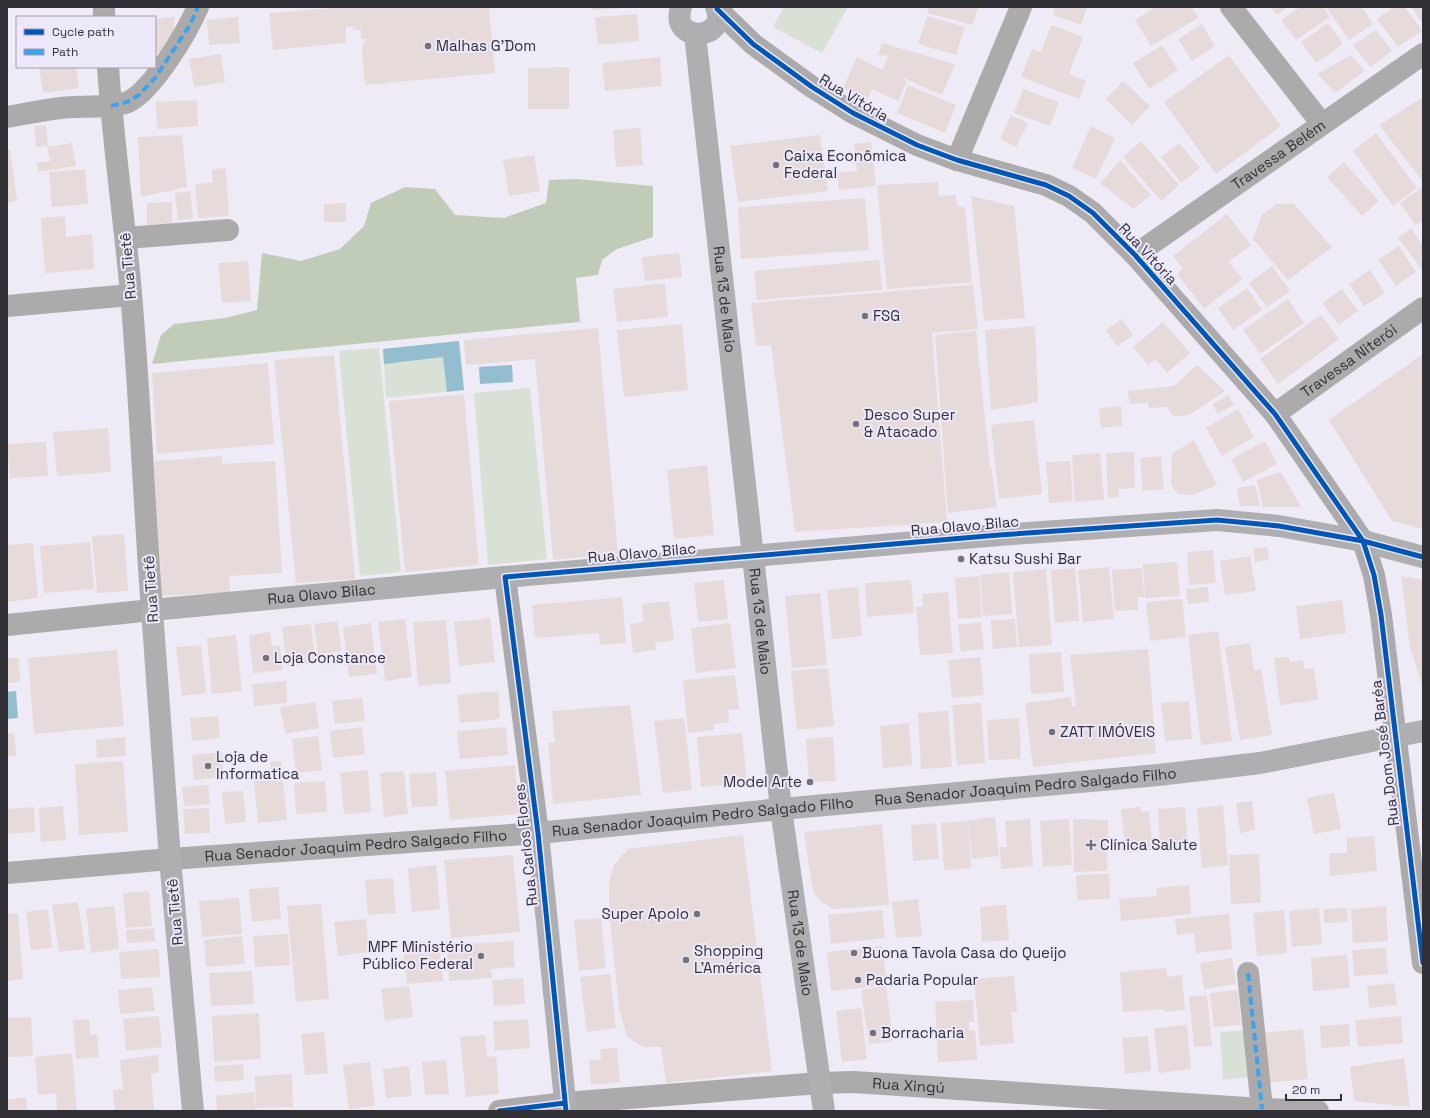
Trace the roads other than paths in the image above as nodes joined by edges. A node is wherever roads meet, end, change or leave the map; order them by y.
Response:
1 (198, 7) edge
2 (1021, 7) edge
3 (1231, 7) edge
4 (716, 8) edge
5 (680, 9) edge
6 (695, 34) junction
7 (1423, 54) edge
8 (108, 68) edge
9 (110, 106) junction
10 (7, 117) edge
11 (1322, 124) junction
12 (957, 160) junction
13 (228, 230) dead end
14 (126, 238) junction
15 (1135, 256) junction
16 (131, 295) junction
17 (7, 306) edge
18 (1423, 308) edge
19 (1275, 414) junction
20 (1363, 541) junction
21 (752, 556) junction
22 (1423, 557) edge
23 (505, 577) junction
24 (152, 610) junction
25 (7, 625) edge
26 (1423, 731) edge
27 (1395, 737) junction
28 (780, 809) junction
29 (538, 833) junction
30 (170, 859) junction
31 (7, 873) edge
32 (1423, 963) edge
33 (1248, 973) dead end
34 (820, 1083) junction
35 (566, 1107) edge
36 (1262, 1109) junction
37 (194, 1111) edge
38 (498, 1111) edge
39 (824, 1111) edge
40 (1318, 1111) edge

1 - 9 street
2 - 12 street
3 - 11 street
4 - 6 main road
4 - 12 street, Rua Vitória
5 - 6 main road
6 - 21 main road, Rua 13 de Maio
7 - 11 street, Travessa Belém
8 - 9 street, Rua Tietê
9 - 10 street
9 - 14 street, Rua Tietê
11 - 15 street, Travessa Belém
12 - 15 street, Rua Vitória
13 - 14 street
14 - 16 street, Rua Tietê
15 - 19 street, Rua Vitória
16 - 17 street
16 - 24 street, Rua Tietê
18 - 19 street, Travessa Niterói
19 - 20 street, Rua Vitória
20 - 21 main road, Rua Olavo Bilac
20 - 22 main road, Rua Olavo Bilac
20 - 27 street, Rua Dom José Baréa
21 - 23 main road, Rua Olavo Bilac
21 - 28 main road, Rua 13 de Maio
23 - 24 main road, Rua Olavo Bilac
23 - 29 street, Rua Carlos Flores
24 - 25 street, Rua Olavo Bilac
24 - 30 main road, Rua Tietê
26 - 27 main road, Rua Senador Joaquim Pedro Salgado Filho
27 - 28 main road, Rua Senador Joaquim Pedro Salgado Filho
27 - 32 street, Rua Dom José Baréa
28 - 29 main road, Rua Senador Joaquim Pedro Salgado Filho
28 - 34 main road, Rua 13 de Maio
29 - 30 street, Rua Senador Joaquim Pedro Salgado Filho
29 - 35 main road, Rua Carlos Flores
30 - 31 street, Rua Senador Joaquim Pedro Salgado Filho
30 - 37 main road, Rua Tietê
33 - 36 street
34 - 35 street, Rua Xingú
34 - 36 street, Rua Xingú
34 - 39 main road, Rua 13 de Maio
35 - 38 street, Rua Xingú
36 - 40 street, Rua Xingú

